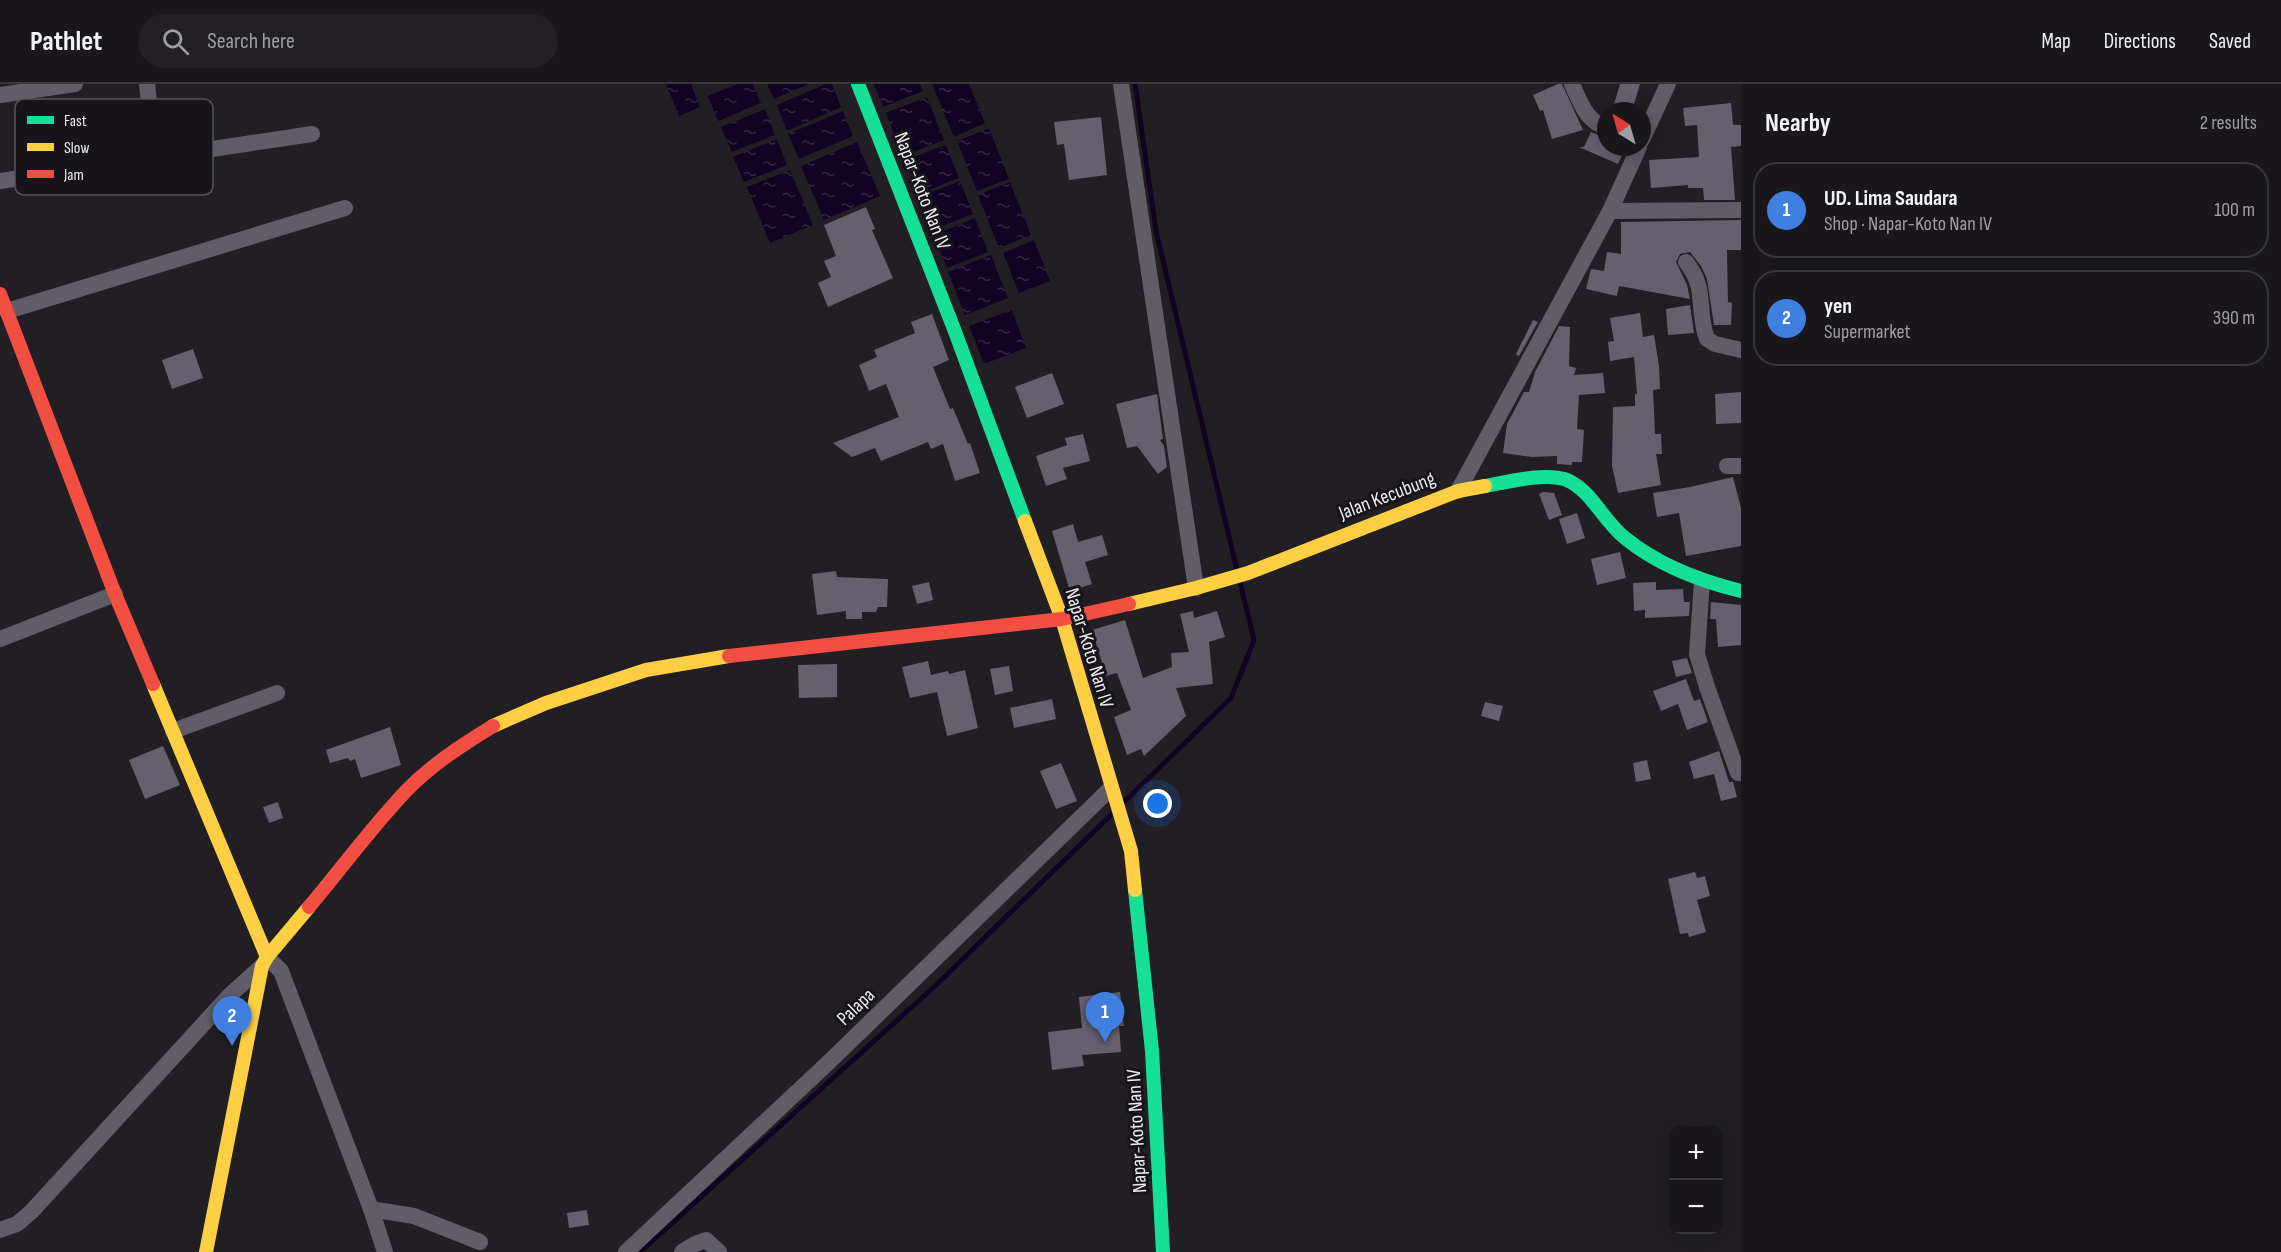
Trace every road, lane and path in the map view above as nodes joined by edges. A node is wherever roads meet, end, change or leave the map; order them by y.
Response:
1 (75, 84) edge
2 (147, 84) edge
3 (858, 84) edge
4 (1121, 84) edge
5 (1572, 84) edge
6 (1668, 84) edge
7 (0, 94) edge
8 (149, 99) edge
9 (1651, 121) edge
10 (1597, 122) edge
11 (312, 134) dead end
12 (213, 149) edge
13 (1635, 156) edge
14 (15, 179) edge
15 (0, 181) edge
16 (345, 208) dead end
17 (1741, 210) edge
18 (1610, 211) junction
19 (1686, 262) dead end
20 (0, 295) edge
21 (8, 311) junction
22 (1741, 350) edge
23 (1458, 491) junction
24 (1702, 581) junction
25 (1196, 588) junction
26 (1741, 591) edge
27 (115, 594) junction
28 (1062, 619) junction
29 (0, 639) edge
30 (277, 693) dead end
31 (173, 731) junction
32 (1737, 773) dead end
33 (1112, 791) junction
34 (264, 961) junction
35 (371, 1209) junction
36 (0, 1230) edge
37 (480, 1242) dead end
38 (206, 1252) edge
39 (385, 1252) edge
40 (626, 1252) edge
41 (682, 1252) edge
42 (719, 1252) edge
43 (1164, 1252) edge

1 - 7 street
2 - 8 street
3 - 28 street, Napar-Koto Nan IV
4 - 25 street
5 - 10 street
6 - 9 street, Jalan Kecubung
11 - 12 street
13 - 18 street, Jalan Kecubung
14 - 15 street
16 - 21 street
17 - 18 street
18 - 23 street, Jalan Kecubung
19 - 22 street
20 - 21 street
21 - 27 street
23 - 24 street
23 - 25 street, Jalan Kecubung
24 - 26 street
24 - 32 street
25 - 28 street, Jalan Kecubung
27 - 29 street
27 - 31 street
28 - 33 street, Napar-Koto Nan IV
28 - 34 street, Jalan Kecubung
30 - 31 street
31 - 34 street
33 - 40 street, Palapa
33 - 43 street, Napar-Koto Nan IV
34 - 35 street
34 - 36 street
34 - 38 street
35 - 37 street
35 - 39 street
41 - 42 street

